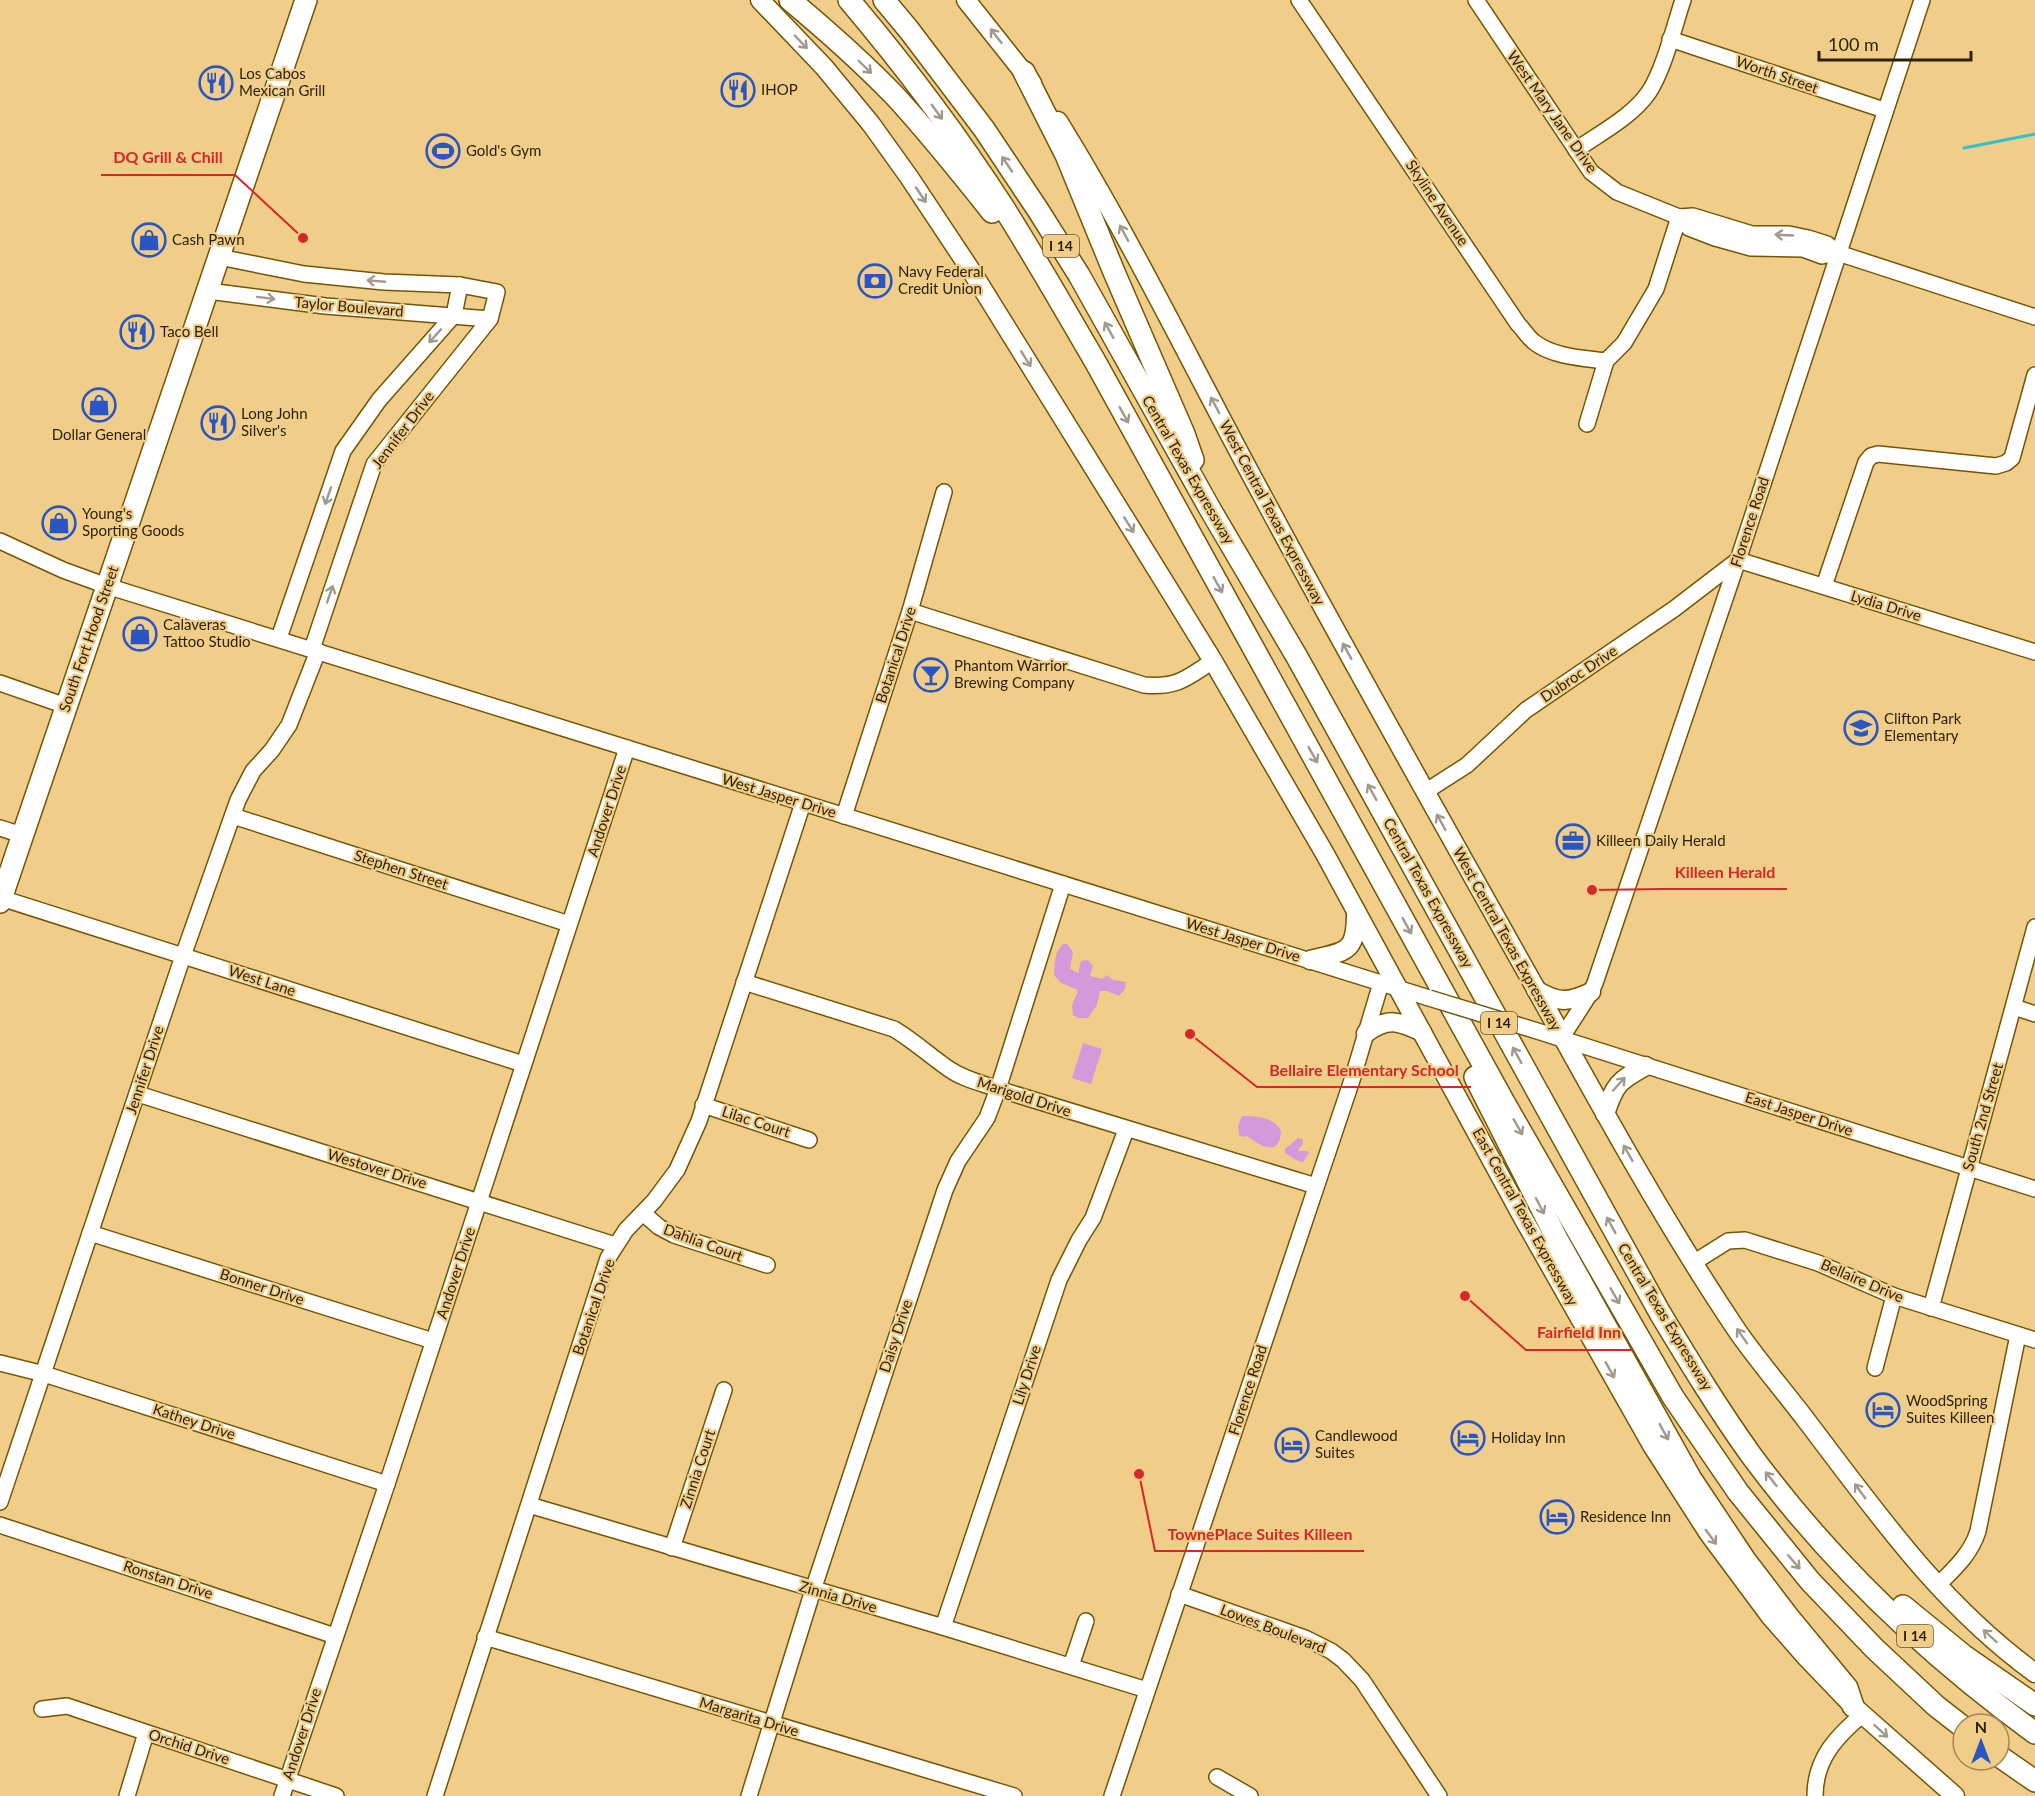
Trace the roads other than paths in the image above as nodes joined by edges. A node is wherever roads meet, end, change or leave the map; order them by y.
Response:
1 (306, 0) edge
2 (760, 0) edge
3 (790, 0) edge
4 (849, 0) edge
5 (884, 0) edge
6 (966, 0) edge
7 (1299, 0) edge
8 (1475, 0) edge
9 (1683, 0) edge
10 (1922, 0) edge
11 (1670, 39) junction
12 (1024, 72) junction
13 (1884, 111) junction
14 (1576, 150) junction
15 (1679, 217) junction
16 (1838, 253) junction
17 (1033, 254) junction
18 (219, 257) junction
19 (460, 285) junction
20 (207, 291) junction
21 (497, 292) joint
22 (454, 315) junction
23 (2035, 317) edge
24 (490, 319) junction
25 (1606, 361) junction
26 (2035, 375) edge
27 (1587, 424) dead end
28 (944, 492) dead end
29 (1210, 509) junction
30 (0, 541) edge
31 (1738, 560) junction
32 (107, 586) junction
33 (1824, 586) junction
34 (910, 611) junction
35 (279, 638) junction
36 (315, 650) junction
37 (2035, 652) edge
38 (1213, 661) junction
39 (0, 683) edge
40 (66, 706) junction
41 (627, 748) junction
42 (1425, 792) junction
43 (803, 803) junction
44 (233, 816) junction
45 (844, 816) junction
46 (0, 828) edge
47 (22, 835) junction
48 (1063, 884) junction
49 (1, 900) edge
50 (1356, 911) junction
51 (569, 924) junction
52 (2035, 927) edge
53 (183, 956) junction
54 (1310, 960) junction
55 (744, 982) junction
56 (1390, 986) junction
57 (1536, 990) junction
58 (1591, 992) junction
59 (2014, 1007) junction
60 (2035, 1014) edge
61 (1422, 1032) junction
62 (1366, 1033) junction
63 (1562, 1037) junction
64 (1469, 1039) junction
65 (523, 1064) junction
66 (1646, 1066) junction
67 (998, 1089) junction
68 (138, 1094) junction
69 (703, 1105) junction
70 (1605, 1114) junction
71 (1126, 1130) junction
72 (809, 1140) dead end
73 (1969, 1168) junction
74 (1316, 1186) junction
75 (2035, 1189) edge
76 (479, 1201) junction
77 (643, 1213) junction
78 (90, 1233) junction
79 (615, 1245) junction
80 (1693, 1263) junction
81 (767, 1265) dead end
82 (1894, 1296) junction
83 (1931, 1308) junction
84 (2018, 1335) junction
85 (2035, 1340) edge
86 (433, 1341) junction
87 (0, 1363) edge
88 (1875, 1368) dead end
89 (44, 1374) junction
90 (724, 1390) dead end
91 (387, 1484) junction
92 (0, 1502) edge
93 (529, 1505) junction
94 (0, 1525) edge
95 (1807, 1525) junction
96 (672, 1548) junction
97 (1937, 1586) junction
98 (813, 1590) junction
99 (1179, 1594) junction
100 (1086, 1622) dead end
101 (943, 1627) junction
102 (335, 1636) junction
103 (485, 1637) junction
104 (1071, 1666) junction
105 (2035, 1673) edge
106 (1147, 1690) junction
107 (2035, 1705) edge
108 (42, 1709) dead end
109 (1858, 1710) junction
110 (1951, 1717) edge
111 (770, 1724) junction
112 (146, 1733) junction
113 (2035, 1733) edge
114 (2011, 1764) edge
115 (1217, 1777) dead end
116 (287, 1780) junction
117 (2035, 1781) edge
118 (127, 1796) edge
119 (282, 1796) edge
120 (336, 1796) edge
121 (435, 1796) edge
122 (748, 1796) edge
123 (1014, 1796) edge
124 (1112, 1796) edge
125 (1250, 1796) edge
126 (1439, 1796) edge
127 (1815, 1796) edge
128 (1955, 1796) edge

1 - 18 highway, South Fort Hood Street
2 -> 38 main road
3 -> 17 highway
4 -> 17 highway, Central Texas Expressway / I 14
29 -> 5 highway, Central Texas Expressway / I 14
12 -> 6 main road, West Central Texas Expressway
7 - 25 street, Skyline Avenue
8 - 14 street, West Mary Jane Drive
9 - 11 street
10 - 13 street, Florence Road
11 - 13 street, Worth Street
11 - 14 street
12 - 29 highway
42 -> 12 main road, West Central Texas Expressway
13 - 16 street, Florence Road
14 - 15 street, West Mary Jane Drive
15 - 16 street, West Mary Jane Drive
15 - 25 street
16 - 23 street, West Mary Jane Drive
16 - 31 street, Florence Road
17 -> 64 highway, Central Texas Expressway / I 14
19 -> 18 street, Taylor Boulevard
18 - 20 highway, South Fort Hood Street
19 - 21 street, Taylor Boulevard
19 - 22 street
20 -> 22 street, Taylor Boulevard
20 - 32 highway, South Fort Hood Street
21 - 24 street, Jennifer Drive
22 - 24 street, Taylor Boulevard
22 -> 35 street
36 -> 24 street, Jennifer Drive
25 - 27 street
26 - 33 street
28 - 34 street, Botanical Drive
95 -> 29 highway, Central Texas Expressway / I 14
30 - 32 street, West Jasper Drive
31 - 33 street, Lydia Drive
31 - 42 street, Dubroc Drive
31 - 58 street, Florence Road
32 - 35 street, West Jasper Drive
32 - 40 highway, South Fort Hood Street
33 - 37 street, Lydia Drive
34 - 38 street
34 - 45 street, Botanical Drive
35 - 36 street, West Jasper Drive
36 - 41 street, West Jasper Drive
36 - 44 street, Jennifer Drive
38 - 50 main road
39 - 40 street
40 - 47 highway, South Fort Hood Street
41 - 43 street, West Jasper Drive
41 - 51 street, Andover Drive
57 -> 42 main road, West Central Texas Expressway
43 - 45 street, West Jasper Drive
43 - 55 street, Botanical Drive
44 - 51 street, Stephen Street
44 - 53 street, Jennifer Drive
45 - 48 street, West Jasper Drive
46 - 47 street
47 - 49 highway, South Fort Hood Street
48 - 54 street, West Jasper Drive
48 - 67 street, Daisy Drive
49 - 53 street, West Lane
50 - 54 main road
50 - 56 main road
51 - 65 street, Andover Drive
52 - 59 street, South 2nd Street
53 - 65 street, West Lane
53 - 68 street, Jennifer Drive
54 - 56 street, West Jasper Drive
55 - 67 street, Marigold Drive
55 - 69 street, Botanical Drive
56 - 61 main road, East Central Texas Expressway
56 - 62 street, Florence Road
56 - 63 street, West Jasper Drive, bridge
57 - 58 main road
57 - 63 main road, West Central Texas Expressway
58 - 63 street, Florence Road
59 - 60 street
59 - 73 street, South 2nd Street
61 - 62 main road
61 -> 109 main road, East Central Texas Expressway
62 - 74 street, Florence Road
63 - 66 street, East Jasper Drive
63 - 70 main road
64 -> 109 highway
64 -> 110 highway, Central Texas Expressway / I 14
65 - 76 street, Andover Drive
70 -> 66 main road
66 - 73 street, East Jasper Drive
67 - 71 street, Marigold Drive
67 - 98 street, Daisy Drive
68 - 76 street, Westover Drive
68 - 78 street, Jennifer Drive
69 - 72 street, Lilac Court
69 - 77 street, Botanical Drive
80 -> 70 main road
71 - 74 street, Marigold Drive
71 - 101 street, Lily Drive
73 - 75 street, East Jasper Drive
73 - 83 street, South 2nd Street
74 - 99 street, Florence Road
76 - 79 street, Westover Drive
76 - 86 street, Andover Drive
77 - 79 street, Botanical Drive
77 - 81 street, Dahlia Court
78 - 86 street, Bonner Drive
78 - 89 street, Jennifer Drive
79 - 93 street, Botanical Drive
80 - 82 street, Bellaire Drive
97 -> 80 main road
82 - 83 street, Bellaire Drive
82 - 88 street
83 - 84 street, Bellaire Drive
84 - 85 street, Bellaire Drive
84 - 97 street
86 - 91 street, Andover Drive
87 - 89 street, Kathey Drive
89 - 91 street, Kathey Drive
89 - 92 street, Jennifer Drive
90 - 96 street, Zinnia Court
91 - 102 street, Andover Drive
93 - 96 street, Zinnia Drive
93 - 103 street, Botanical Drive
94 - 102 street, Ronstan Drive
95 - 107 highway
95 - 113 highway, Central Texas Expressway / I 14
96 - 98 street, Zinnia Drive
105 -> 97 main road
98 - 101 street, Zinnia Drive
98 - 111 street, Daisy Drive
99 - 106 street, Florence Road
99 - 126 street, Lowes Boulevard
100 - 104 street
101 - 104 street, Zinnia Drive
102 - 116 street, Andover Drive
103 - 111 street, Margarita Drive
103 - 121 street, Botanical Drive
104 - 106 street, Zinnia Drive
106 - 124 street, Florence Road
108 - 112 street, Orchid Drive
109 - 127 street
109 -> 128 main road, East Central Texas Expressway
111 - 122 street, Daisy Drive
111 - 123 street, Margarita Drive
112 - 116 street, Orchid Drive
112 - 118 street
114 - 117 highway
115 - 125 street
116 - 119 street, Andover Drive
116 - 120 street, Orchid Drive

